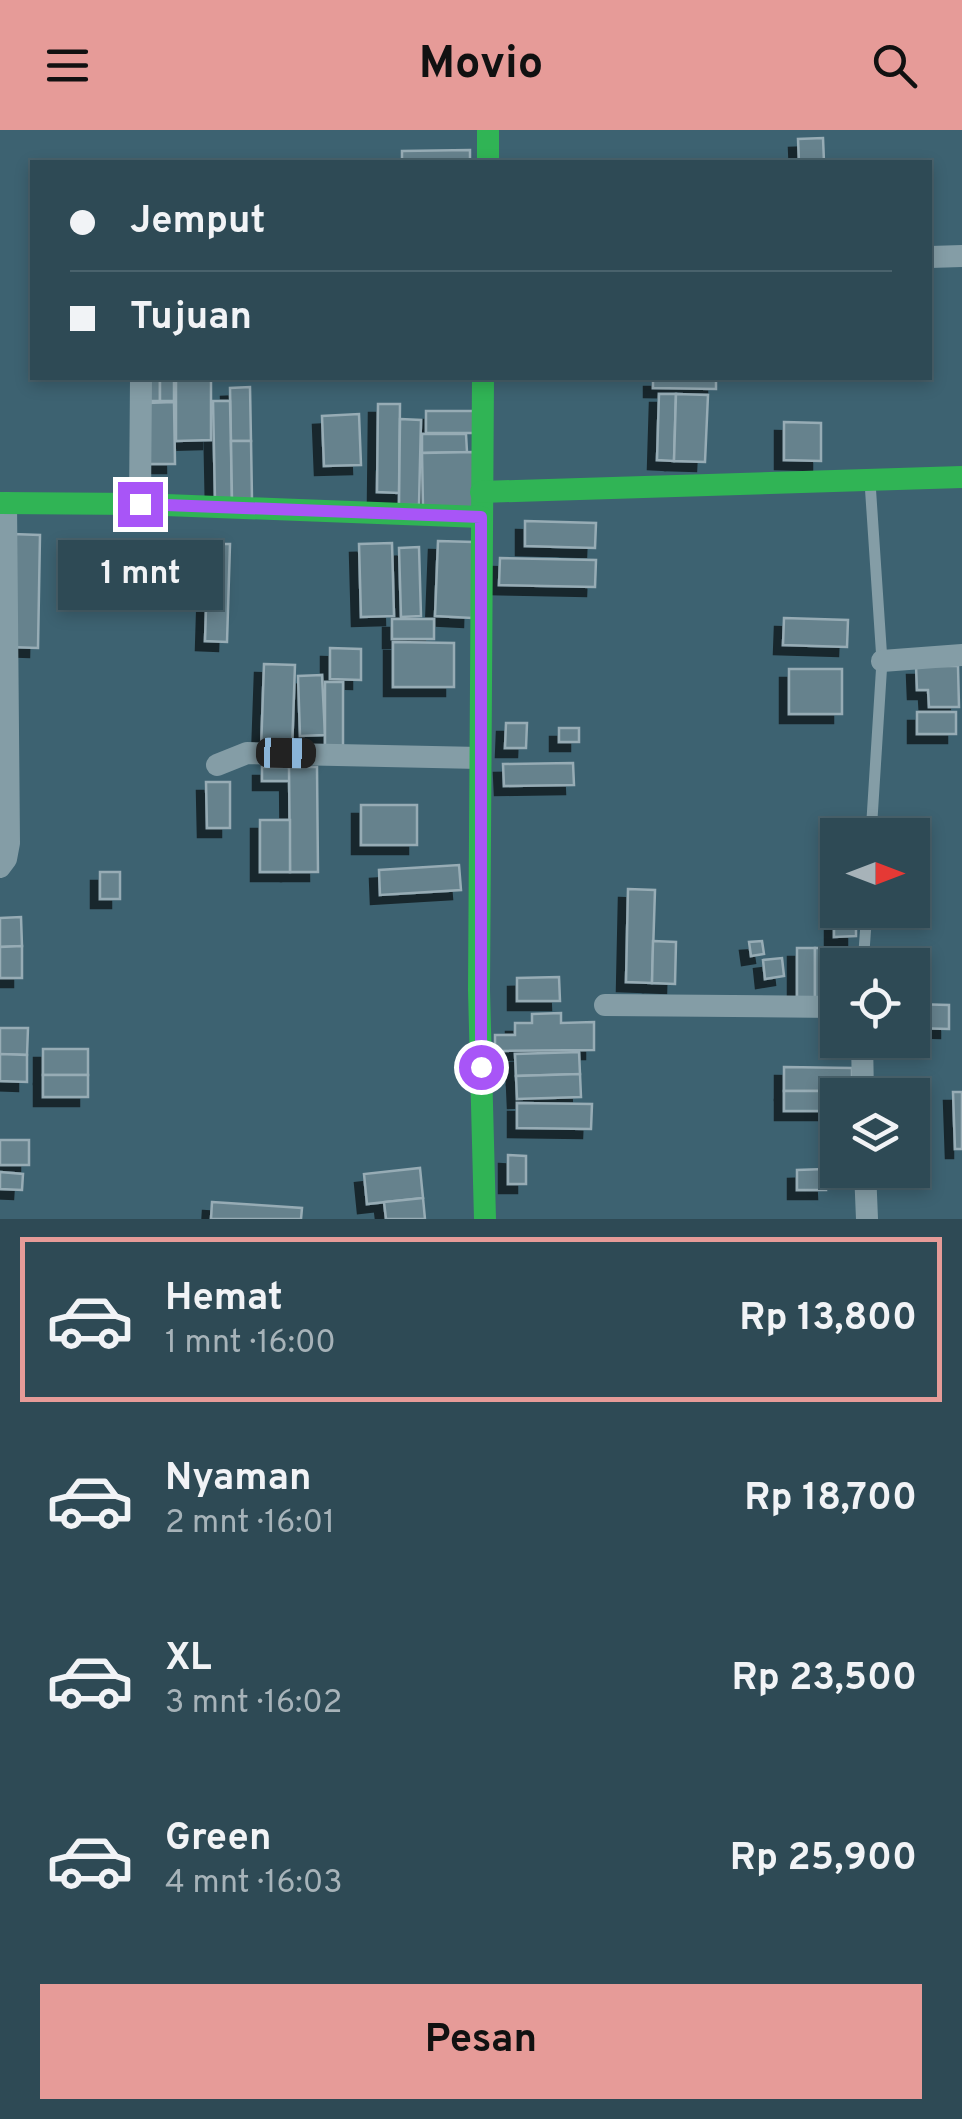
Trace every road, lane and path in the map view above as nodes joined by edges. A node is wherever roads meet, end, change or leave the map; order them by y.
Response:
1 (488, 130) edge
2 (488, 160) edge
3 (962, 256) edge
4 (932, 257) edge
5 (141, 380) edge
6 (483, 380) edge
7 (962, 477) edge
8 (870, 478) junction
9 (481, 492) junction
10 (3, 503) edge
11 (140, 504) junction
12 (481, 517) junction
13 (962, 656) edge
14 (882, 661) junction
15 (480, 758) junction
16 (217, 764) dead end
17 (872, 818) edge
18 (0, 868) edge
19 (605, 1006) dead end
20 (820, 1007) edge
21 (865, 1188) edge
22 (484, 1219) edge
23 (866, 1219) edge

1 - 2 street
3 - 4 street
5 - 11 street
6 - 9 street
7 - 8 street
8 - 9 street
8 - 14 lane
9 - 12 street
10 - 11 street
10 - 18 street
11 - 12 street
12 - 15 street
13 - 14 street
14 - 17 lane
15 - 16 street
15 - 22 street
19 - 20 street
21 - 23 street

